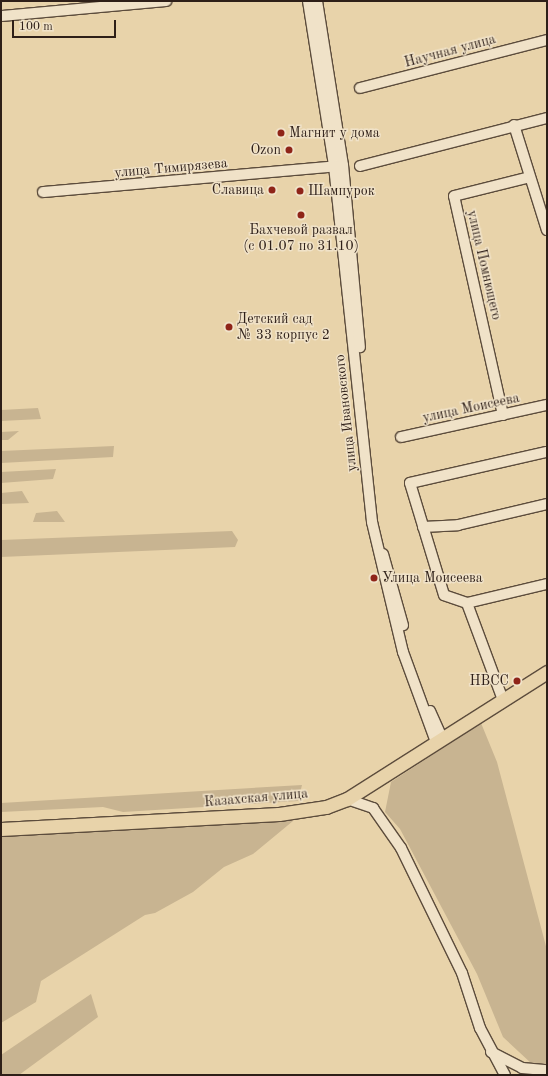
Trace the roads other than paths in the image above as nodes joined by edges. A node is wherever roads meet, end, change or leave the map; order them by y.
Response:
1 (166, 1) edge
2 (308, 1) edge
3 (316, 1) edge
4 (1, 16) edge
5 (547, 40) edge
6 (360, 88) dead end
7 (547, 118) edge
8 (514, 125) junction
9 (339, 166) junction
10 (360, 166) dead end
11 (530, 177) junction
12 (43, 192) dead end
13 (547, 230) edge
14 (547, 405) edge
15 (503, 415) junction
16 (401, 437) dead end
17 (547, 452) edge
18 (547, 504) edge
19 (423, 527) junction
20 (547, 584) edge
21 (467, 603) junction
22 (547, 672) edge
23 (503, 700) junction
24 (439, 740) junction
25 (347, 799) junction
26 (1, 829) edge
27 (491, 1052) junction
28 (547, 1070) edge
29 (506, 1075) edge

1 - 4 street
2 - 9 street, улица Ивановского
3 - 9 street, улица Ивановского
5 - 6 street, Научная улица
7 - 8 street
8 - 10 street
8 - 11 street
9 - 12 street, улица Тимирязева
9 - 24 street, улица Ивановского
11 - 13 street
11 - 15 street, улица Помнющего
14 - 15 street, улица Моисеева
15 - 16 street, улица Моисеева
17 - 19 street
18 - 19 street
19 - 21 street
20 - 21 street
21 - 23 street
22 - 23 main road, Казахская улица
23 - 24 main road, Казахская улица
24 - 25 main road, Казахская улица
25 - 26 main road, Казахская улица
25 - 27 street
27 - 28 street
27 - 29 street

